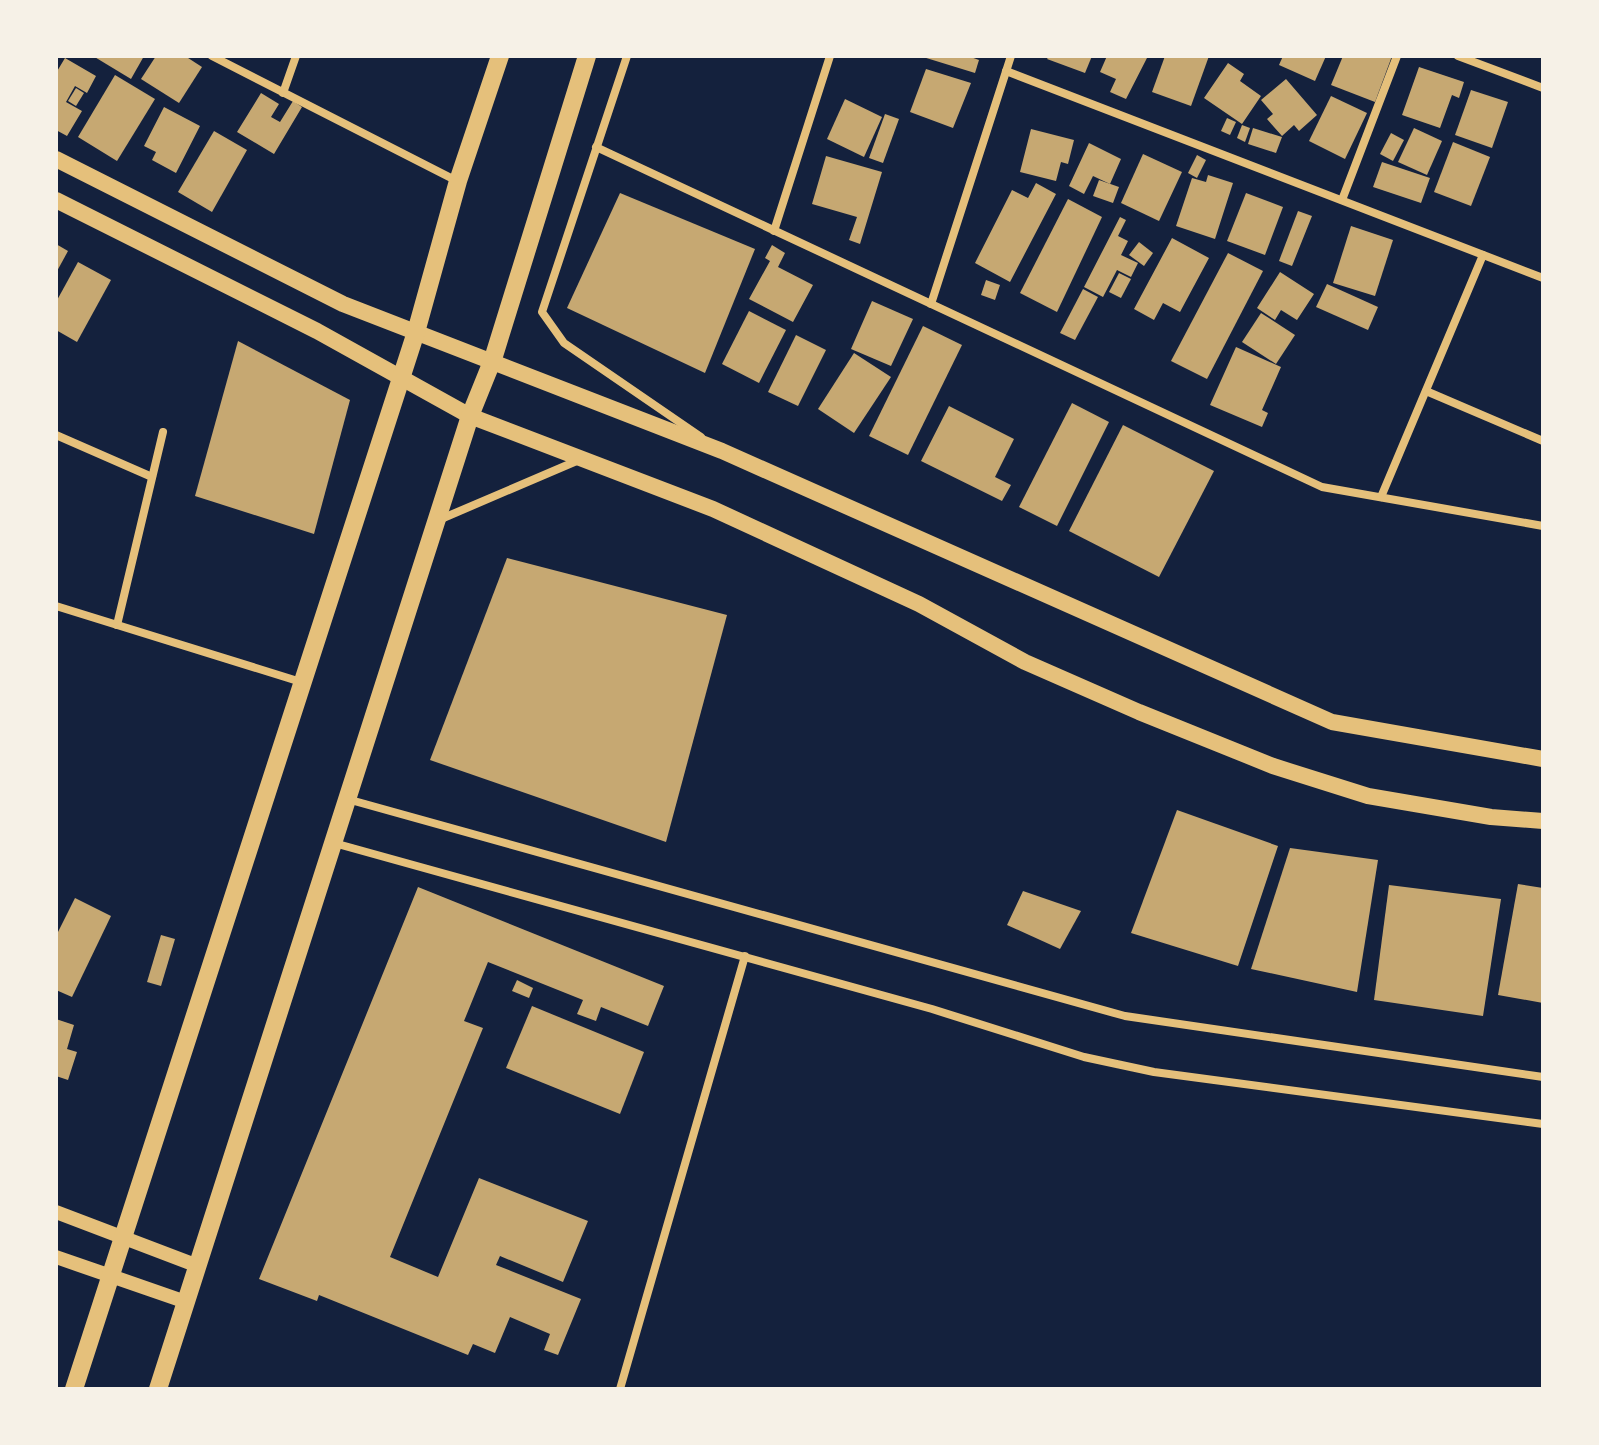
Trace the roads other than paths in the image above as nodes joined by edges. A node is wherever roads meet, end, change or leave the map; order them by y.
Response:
1 (212, 56) edge
2 (296, 56) edge
3 (500, 56) edge
4 (587, 56) edge
5 (627, 56) edge
6 (830, 56) edge
7 (1011, 56) edge
8 (1397, 56) edge
9 (1458, 56) edge
10 (1006, 71) junction
11 (1543, 88) edge
12 (283, 93) junction
13 (596, 147) junction
14 (56, 159) edge
15 (458, 181) junction
16 (56, 200) edge
17 (1342, 200) junction
18 (774, 231) junction
19 (1483, 255) junction
20 (1543, 278) edge
21 (931, 304) junction
22 (416, 332) junction
23 (493, 359) junction
24 (399, 377) junction
25 (1426, 391) junction
26 (470, 416) junction
27 (163, 432) dead end
28 (56, 435) edge
29 (1543, 441) edge
30 (722, 451) junction
31 (583, 459) junction
32 (152, 477) junction
33 (1381, 497) junction
34 (436, 520) junction
35 (1543, 526) edge
36 (56, 606) edge
37 (117, 625) junction
38 (301, 682) junction
39 (1543, 759) edge
40 (347, 799) junction
41 (1543, 821) edge
42 (333, 842) junction
43 (745, 956) junction
44 (1543, 1077) edge
45 (1543, 1124) edge
46 (56, 1212) edge
47 (123, 1237) junction
48 (56, 1257) edge
49 (198, 1266) junction
50 (110, 1277) junction
51 (186, 1302) junction
52 (74, 1389) edge
53 (158, 1389) edge
54 (620, 1389) edge

1 - 12 street
2 - 12 street
3 - 15 main road
4 - 23 main road
5 - 13 street
6 - 18 street
7 - 10 street
8 - 17 street
9 - 11 street
10 - 17 street
10 - 21 street
12 - 15 street
13 - 18 street
13 - 30 street
14 - 22 main road
15 - 22 main road
16 - 24 main road
17 - 19 street
18 - 21 street
19 - 20 street
19 - 25 street
21 - 33 street
22 - 23 main road
22 - 24 main road
23 - 26 main road
23 - 30 main road
24 - 26 main road
24 - 38 main road
25 - 29 street
25 - 33 street
26 - 31 main road
26 - 34 main road
27 - 32 street
28 - 32 street
30 - 39 main road
31 - 34 street
31 - 41 main road
32 - 37 street
33 - 35 street
34 - 40 main road
36 - 37 street
37 - 38 street
38 - 47 main road
40 - 42 main road
40 - 44 street
42 - 43 street
42 - 49 main road
43 - 45 street
43 - 54 street
46 - 47 street
47 - 49 street
47 - 50 main road
48 - 50 street
49 - 51 main road
50 - 51 street
50 - 52 main road
51 - 53 main road

